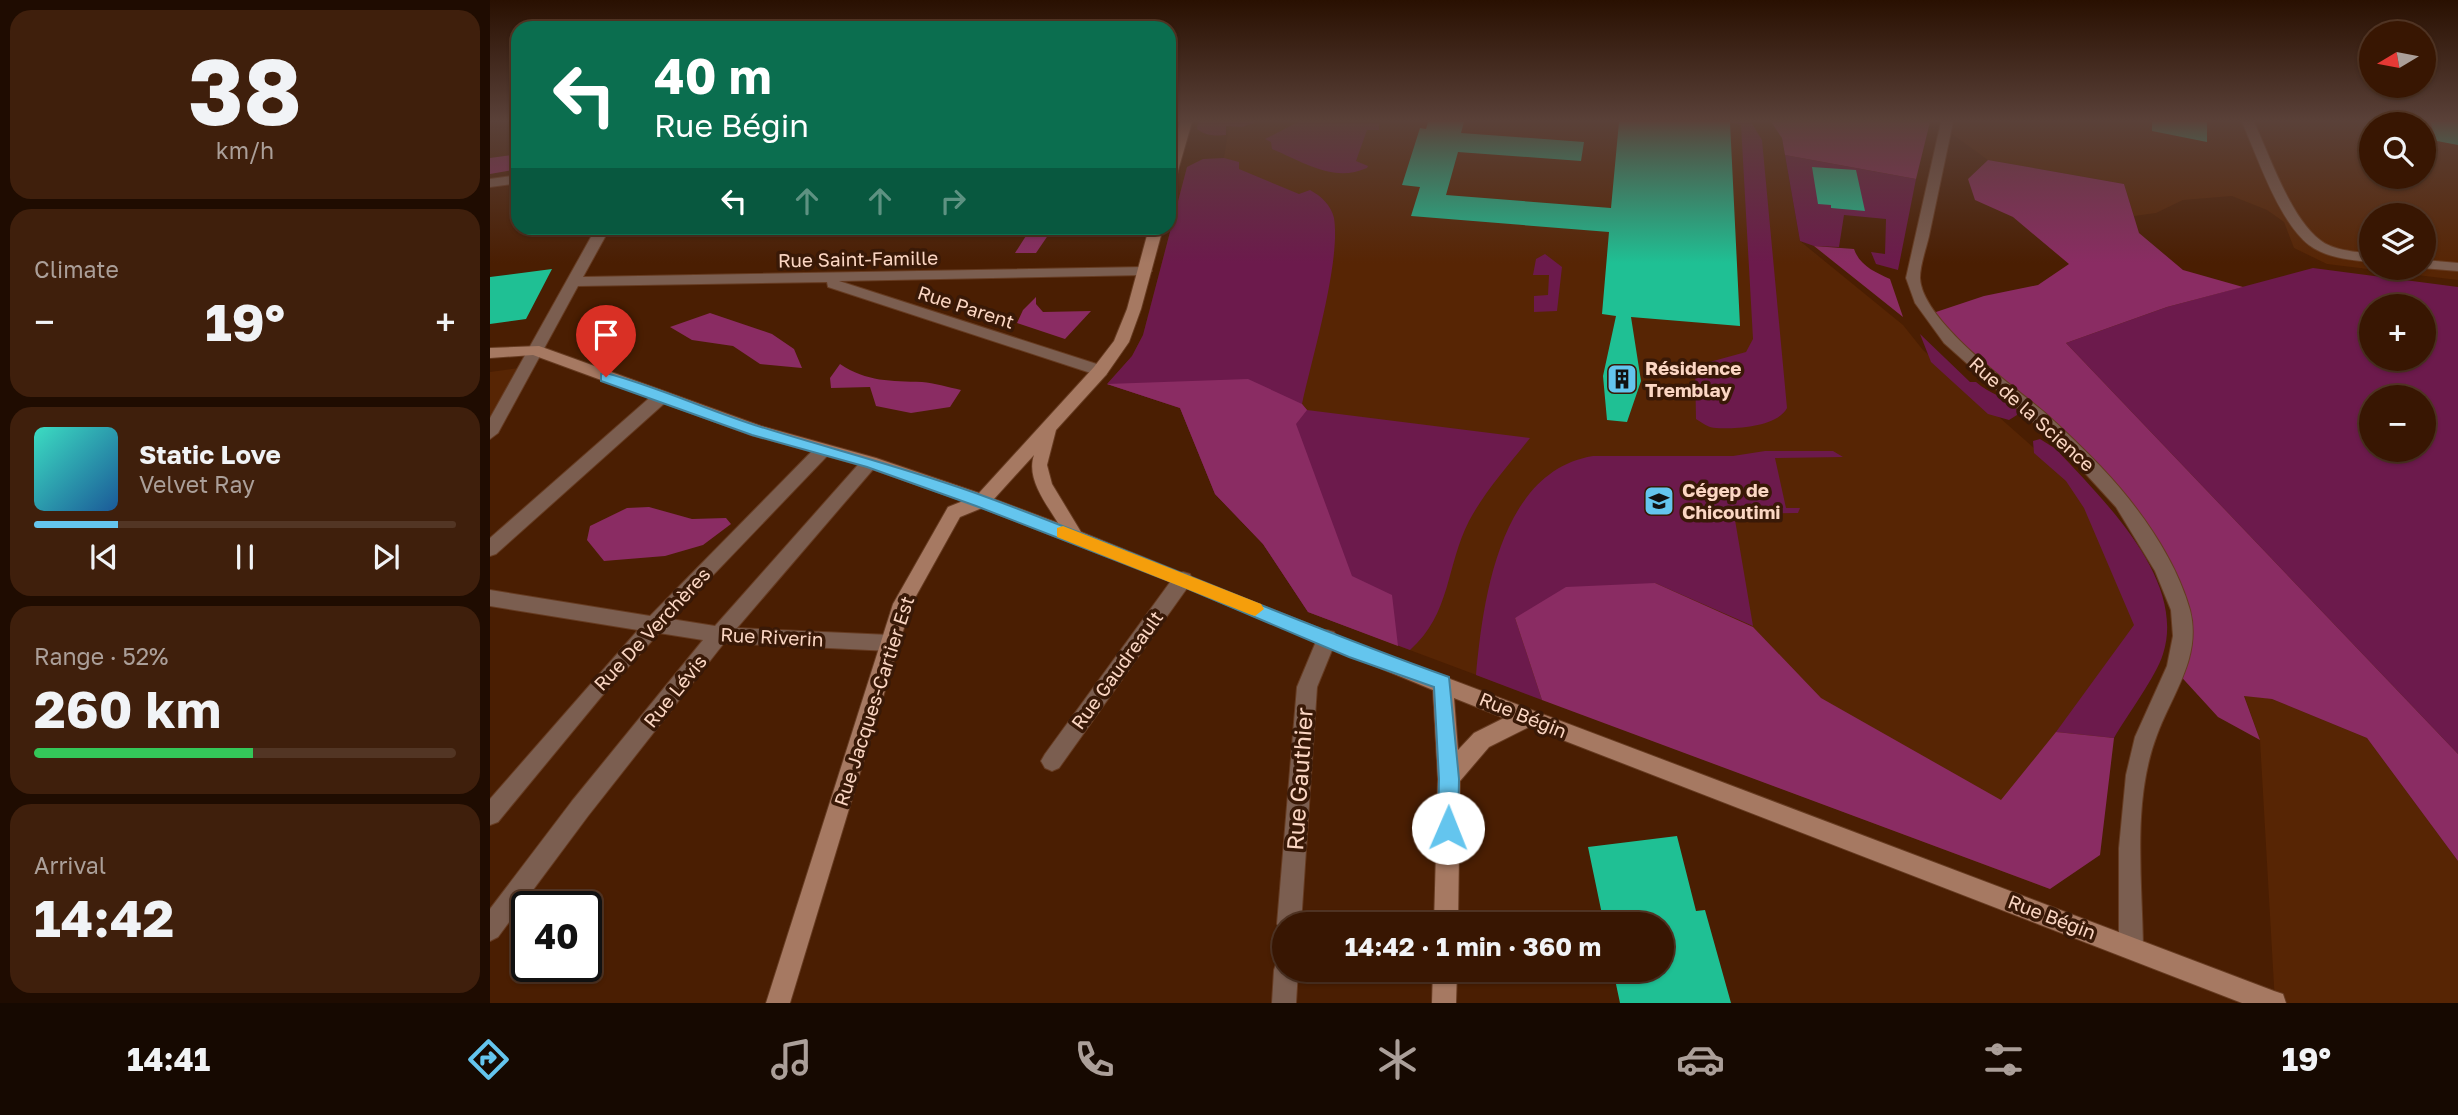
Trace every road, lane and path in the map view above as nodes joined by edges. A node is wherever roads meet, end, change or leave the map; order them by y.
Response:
1 (1937, 169) edge
2 (2270, 169) edge
3 (511, 179) edge
4 (490, 183) edge
5 (599, 235) edge
6 (1154, 235) edge
7 (2359, 256) edge
8 (2436, 265) edge
9 (2458, 267) edge
10 (1144, 271) junction
11 (820, 279) junction
12 (572, 282) junction
13 (534, 351) junction
14 (490, 353) edge
15 (1100, 370) junction
16 (661, 397) junction
17 (1052, 424) junction
18 (490, 433) edge
19 (822, 450) junction
20 (870, 463) junction
21 (982, 501) junction
22 (1075, 537) junction
23 (490, 549) edge
24 (1183, 579) junction
25 (490, 598) edge
26 (654, 625) junction
27 (720, 635) junction
28 (1326, 638) junction
29 (890, 643) junction
30 (1443, 683) junction
31 (1529, 718) junction
32 (1052, 761) dead end
33 (1449, 779) junction
34 (490, 815) edge
35 (1290, 912) edge
36 (1446, 912) edge
37 (490, 929) edge
38 (2131, 946) junction
39 (1285, 982) edge
40 (1445, 982) edge
41 (778, 1003) edge
42 (1284, 1003) edge
43 (1444, 1003) edge
44 (2274, 1003) edge

1 - 38 street, Rue de la Science
2 - 7 street
3 - 4 street
5 - 12 street
6 - 10 street, Rue Jacques-Cartier Est
8 - 9 street
10 - 11 street, Rue Saint-Famille
10 - 15 street, Rue Jacques-Cartier Est
11 - 12 street, Rue Saint-Famille
11 - 15 street, Rue Parent
12 - 13 street
13 - 14 street, Rue Bégin
13 - 16 street, Rue Bégin
13 - 18 street
15 - 17 street, Rue Jacques-Cartier Est
16 - 19 street, Rue Bégin
16 - 23 street
17 - 21 street, Rue Jacques-Cartier Est
17 - 22 street
19 - 20 street, Rue Bégin
19 - 26 street, Rue De Verchères
20 - 21 street, Rue Bégin
20 - 27 street, Rue Lévis
21 - 22 street, Rue Bégin
21 - 29 street, Rue Jacques-Cartier Est
22 - 24 street, Rue Bégin
24 - 28 street, Rue Bégin
24 - 32 street, Rue Gaudreault
25 - 26 street, Rue Riverin
26 - 27 street, Rue Riverin
26 - 34 street, Rue De Verchères
27 - 29 street, Rue Riverin
27 - 37 street, Rue Lévis
28 - 30 street, Rue Bégin
28 - 35 street, Rue Gauthier
29 - 41 street, Rue Jacques-Cartier Est
30 - 31 street, Rue Bégin
30 - 33 street
31 - 33 street
31 - 38 street, Rue Bégin
33 - 36 street
38 - 44 street, Rue Bégin
39 - 42 street
40 - 43 street

